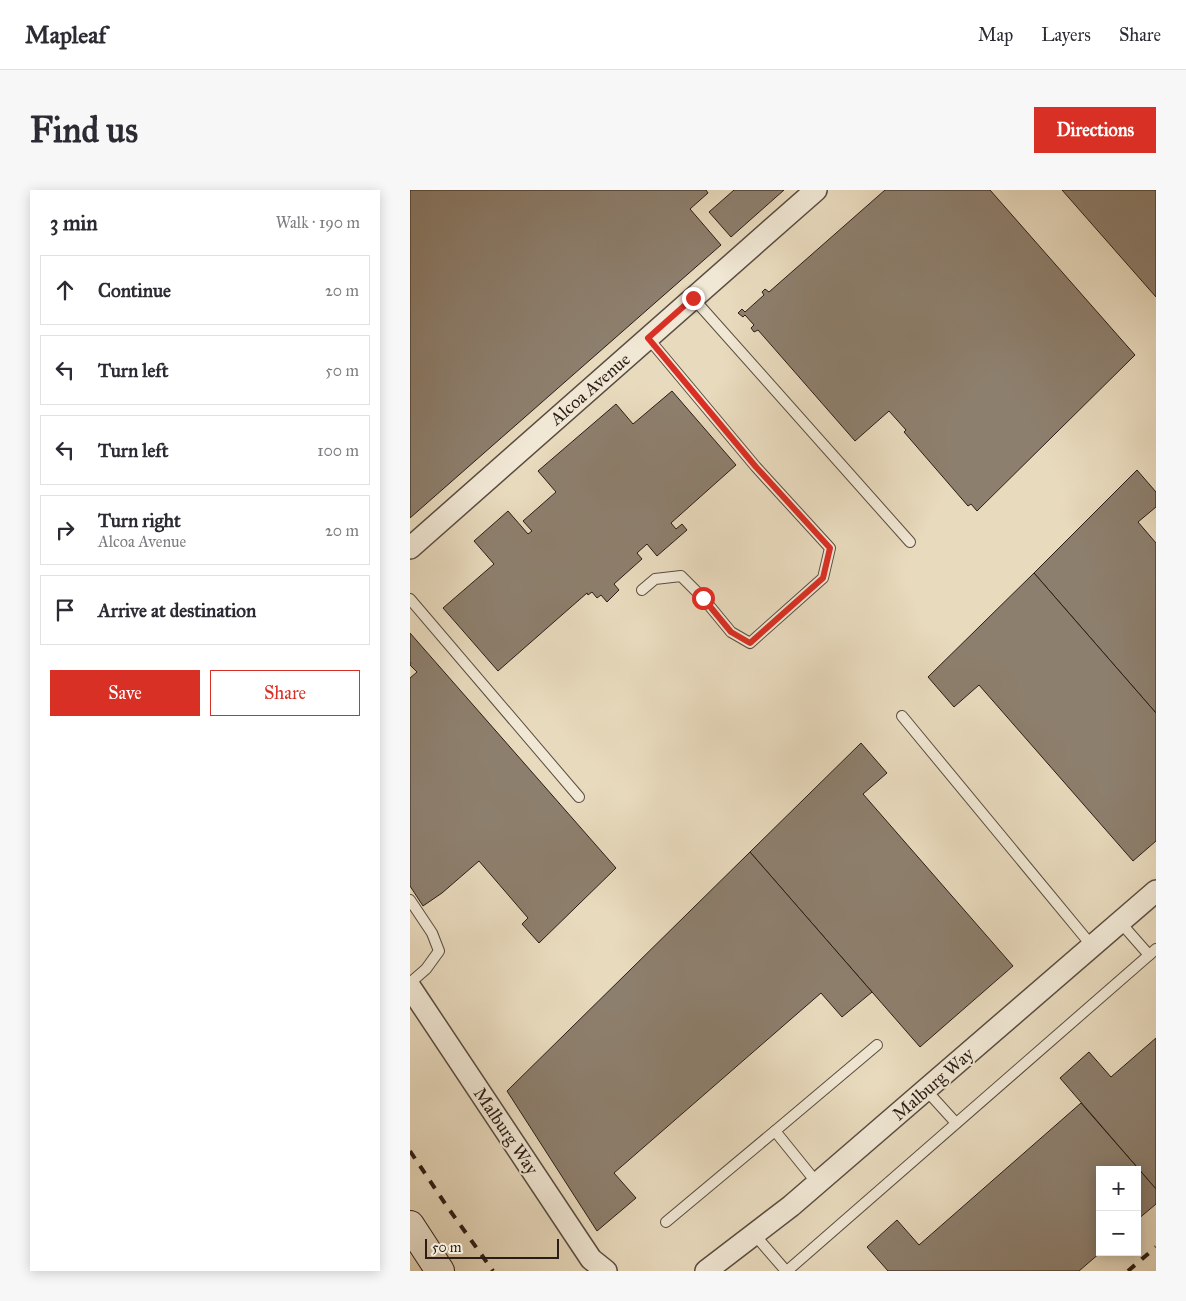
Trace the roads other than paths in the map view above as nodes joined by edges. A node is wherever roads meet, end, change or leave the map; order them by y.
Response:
1 (816, 190) edge
2 (693, 298) junction
3 (648, 338) junction
4 (910, 542) dead end
5 (410, 548) edge
6 (642, 590) dead end
7 (410, 599) edge
8 (902, 716) dead end
9 (579, 797) dead end
10 (1156, 891) edge
11 (410, 900) edge
12 (1120, 922) junction
13 (1092, 946) junction
14 (1153, 952) edge
15 (410, 985) edge
16 (877, 1045) dead end
17 (926, 1090) junction
18 (956, 1123) junction
19 (774, 1131) junction
20 (817, 1183) junction
21 (666, 1222) dead end
22 (410, 1225) edge
23 (754, 1234) junction
24 (440, 1271) edge
25 (606, 1271) edge
26 (706, 1271) edge
27 (786, 1271) edge

1 - 2 street, Alcoa Avenue
2 - 3 street, Alcoa Avenue
2 - 4 lane
3 - 5 street, Alcoa Avenue
3 - 6 lane
7 - 9 lane
8 - 13 lane
10 - 12 street, Malburg Way
11 - 15 lane
12 - 13 street, Malburg Way
12 - 14 lane
13 - 17 street, Malburg Way
14 - 18 lane
15 - 25 street, Malburg Way
16 - 19 lane
17 - 18 lane
17 - 20 street, Malburg Way
18 - 27 lane
19 - 20 lane
19 - 21 lane
20 - 23 street, Malburg Way
22 - 24 street
23 - 26 street, Malburg Way
23 - 27 lane

